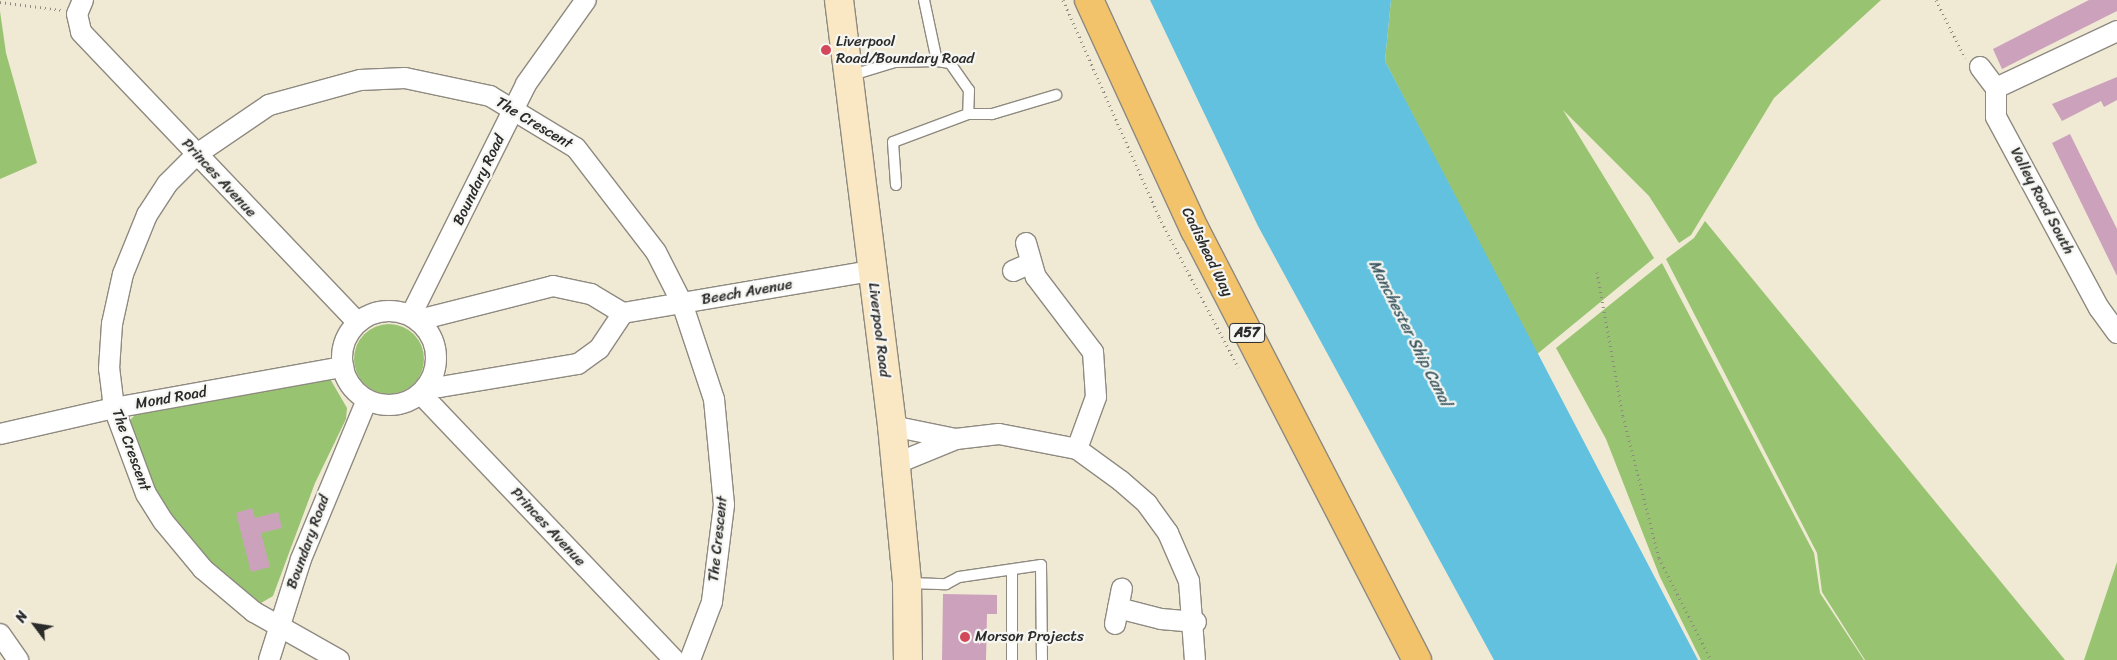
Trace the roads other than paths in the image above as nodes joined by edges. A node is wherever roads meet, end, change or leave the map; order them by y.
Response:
1 (586, 0) edge
2 (839, 0) edge
3 (924, 0) edge
4 (1088, 0) edge
5 (80, 15) edge
6 (2117, 31) edge
7 (937, 61) junction
8 (1980, 67) road end
9 (848, 77) junction
10 (1996, 88) junction
11 (1056, 96) dead end
12 (515, 109) junction
13 (968, 114) junction
14 (197, 154) junction
15 (896, 185) dead end
16 (1026, 243) dead end
17 (871, 270) junction
18 (682, 303) junction
19 (623, 313) junction
20 (415, 317) junction
21 (357, 322) junction
22 (2117, 333) edge
23 (342, 368) junction
24 (425, 389) junction
25 (367, 400) junction
26 (114, 408) junction
27 (892, 426) junction
28 (0, 434) edge
29 (956, 439) junction
30 (1077, 449) junction
31 (895, 464) junction
32 (1012, 571) junction
33 (907, 583) junction
34 (1118, 607) dead end
35 (1196, 622) junction
36 (277, 628) junction
37 (0, 634) edge
38 (10, 657) edge
39 (269, 660) edge
40 (339, 660) edge
41 (674, 660) edge
42 (690, 660) edge
43 (908, 660) edge
44 (1012, 660) edge
45 (1042, 660) edge
46 (1195, 660) edge
47 (1417, 660) edge

1 - 12 street, Boundary Road
2 - 9 main road, Liverpool Road
3 - 7 lane
4 - 47 highway, Cadishead Way / A57
5 - 14 street, Princes Avenue
6 - 10 street
7 - 9 lane
7 - 13 lane
8 - 10 street
9 - 17 main road, Liverpool Road
10 - 22 street, Valley Road South
11 - 13 lane
12 - 14 street, The Crescent
12 - 18 street, The Crescent
12 - 20 street, Boundary Road
13 - 15 lane
14 - 21 street, Princes Avenue
14 - 26 street, The Crescent
16 - 30 street
17 - 18 street, Beech Avenue
17 - 27 main road, Liverpool Road
18 - 19 street, Beech Avenue
18 - 42 street, The Crescent
19 - 20 street
19 - 24 street
20 - 21 street
20 - 24 street
21 - 23 street
23 - 25 street
23 - 26 street, Mond Road
24 - 25 street
24 - 41 street, Princes Avenue
25 - 36 street, Boundary Road
26 - 28 street, Mond Road
26 - 36 street, The Crescent
27 - 29 street
27 - 31 main road, Liverpool Road
29 - 30 street
29 - 31 street
30 - 35 street
31 - 33 main road, Liverpool Road
32 - 33 lane
32 - 44 lane
32 - 45 lane
33 - 43 main road, Liverpool Road
34 - 35 street
35 - 46 street
36 - 39 street, Boundary Road
36 - 40 street, The Crescent
37 - 38 street

